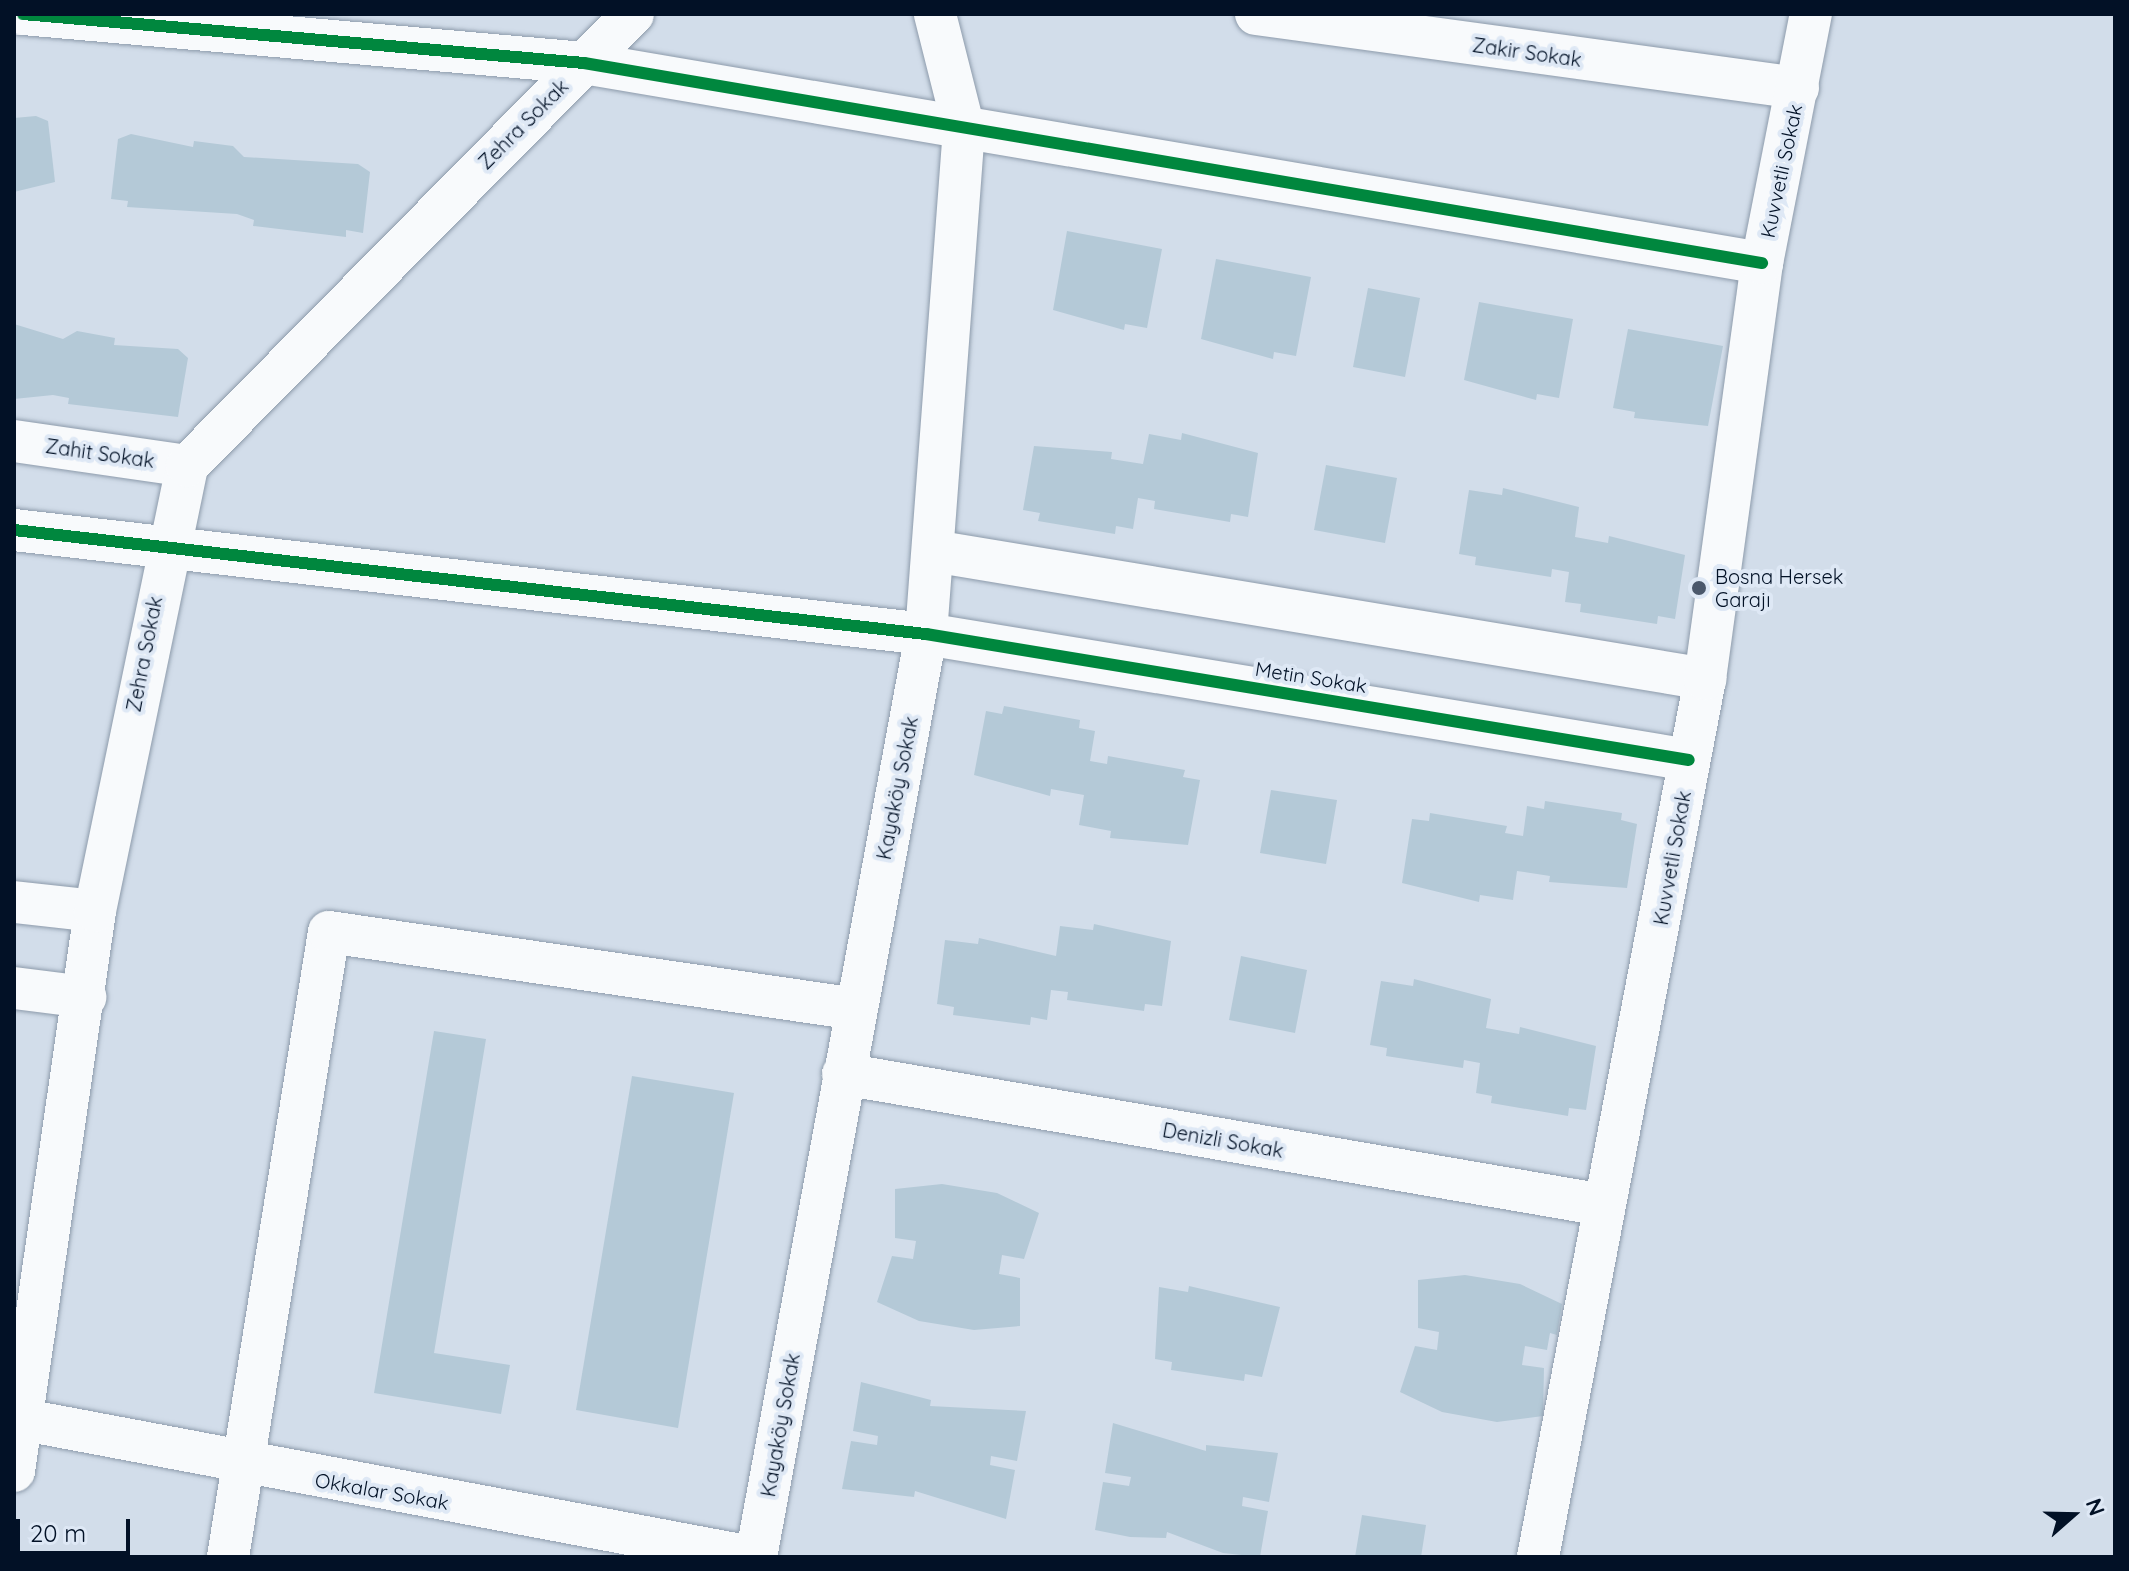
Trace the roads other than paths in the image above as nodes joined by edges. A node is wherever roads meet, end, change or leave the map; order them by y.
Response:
1 (23, 14) edge
2 (633, 14) edge
3 (935, 14) edge
4 (1256, 14) edge
5 (1811, 14) edge
6 (584, 63) junction
7 (1798, 88) junction
8 (964, 129) junction
9 (1762, 263) junction
10 (14, 441) edge
11 (187, 466) junction
12 (14, 530) edge
13 (164, 551) junction
14 (933, 551) junction
15 (926, 634) junction
16 (1705, 679) junction
17 (1689, 760) junction
18 (14, 902) edge
19 (95, 911) junction
20 (14, 988) edge
21 (85, 997) junction
22 (856, 1009) junction
23 (843, 1074) junction
24 (1603, 1205) junction
25 (18, 1418) edge
26 (244, 1466) junction
27 (14, 1471) edge
28 (708, 1553) edge
29 (228, 1557) edge
30 (753, 1557) edge
31 (1538, 1557) edge

1 - 6 street
2 - 6 street, Zehra Sokak
3 - 8 street, Kayaköy Sokak
4 - 7 street, Zakir Sokak
5 - 7 street, Kuvvetli Sokak
6 - 8 street
6 - 11 street, Zehra Sokak
7 - 9 street, Kuvvetli Sokak
8 - 9 street
8 - 14 street, Kayaköy Sokak
9 - 16 street, Kuvvetli Sokak
10 - 11 street, Zahit Sokak
11 - 13 street, Zehra Sokak
12 - 13 street, Metin Sokak
13 - 15 street, Metin Sokak
13 - 19 street, Zehra Sokak
14 - 15 street, Kayaköy Sokak
14 - 16 street
15 - 17 street, Metin Sokak
15 - 22 street, Kayaköy Sokak
16 - 17 street, Kuvvetli Sokak
17 - 24 street, Kuvvetli Sokak
18 - 19 street
19 - 21 street, Zehra Sokak
20 - 21 street
21 - 25 street, Zehra Sokak
22 - 23 street, Kayaköy Sokak
22 - 26 street
23 - 24 street, Denizli Sokak
23 - 30 street, Kayaköy Sokak
24 - 31 street, Kuvvetli Sokak
25 - 26 street, Okkalar Sokak
25 - 27 street, Zehra Sokak
26 - 28 street, Okkalar Sokak
26 - 29 street
28 - 30 street, Okkalar Sokak

